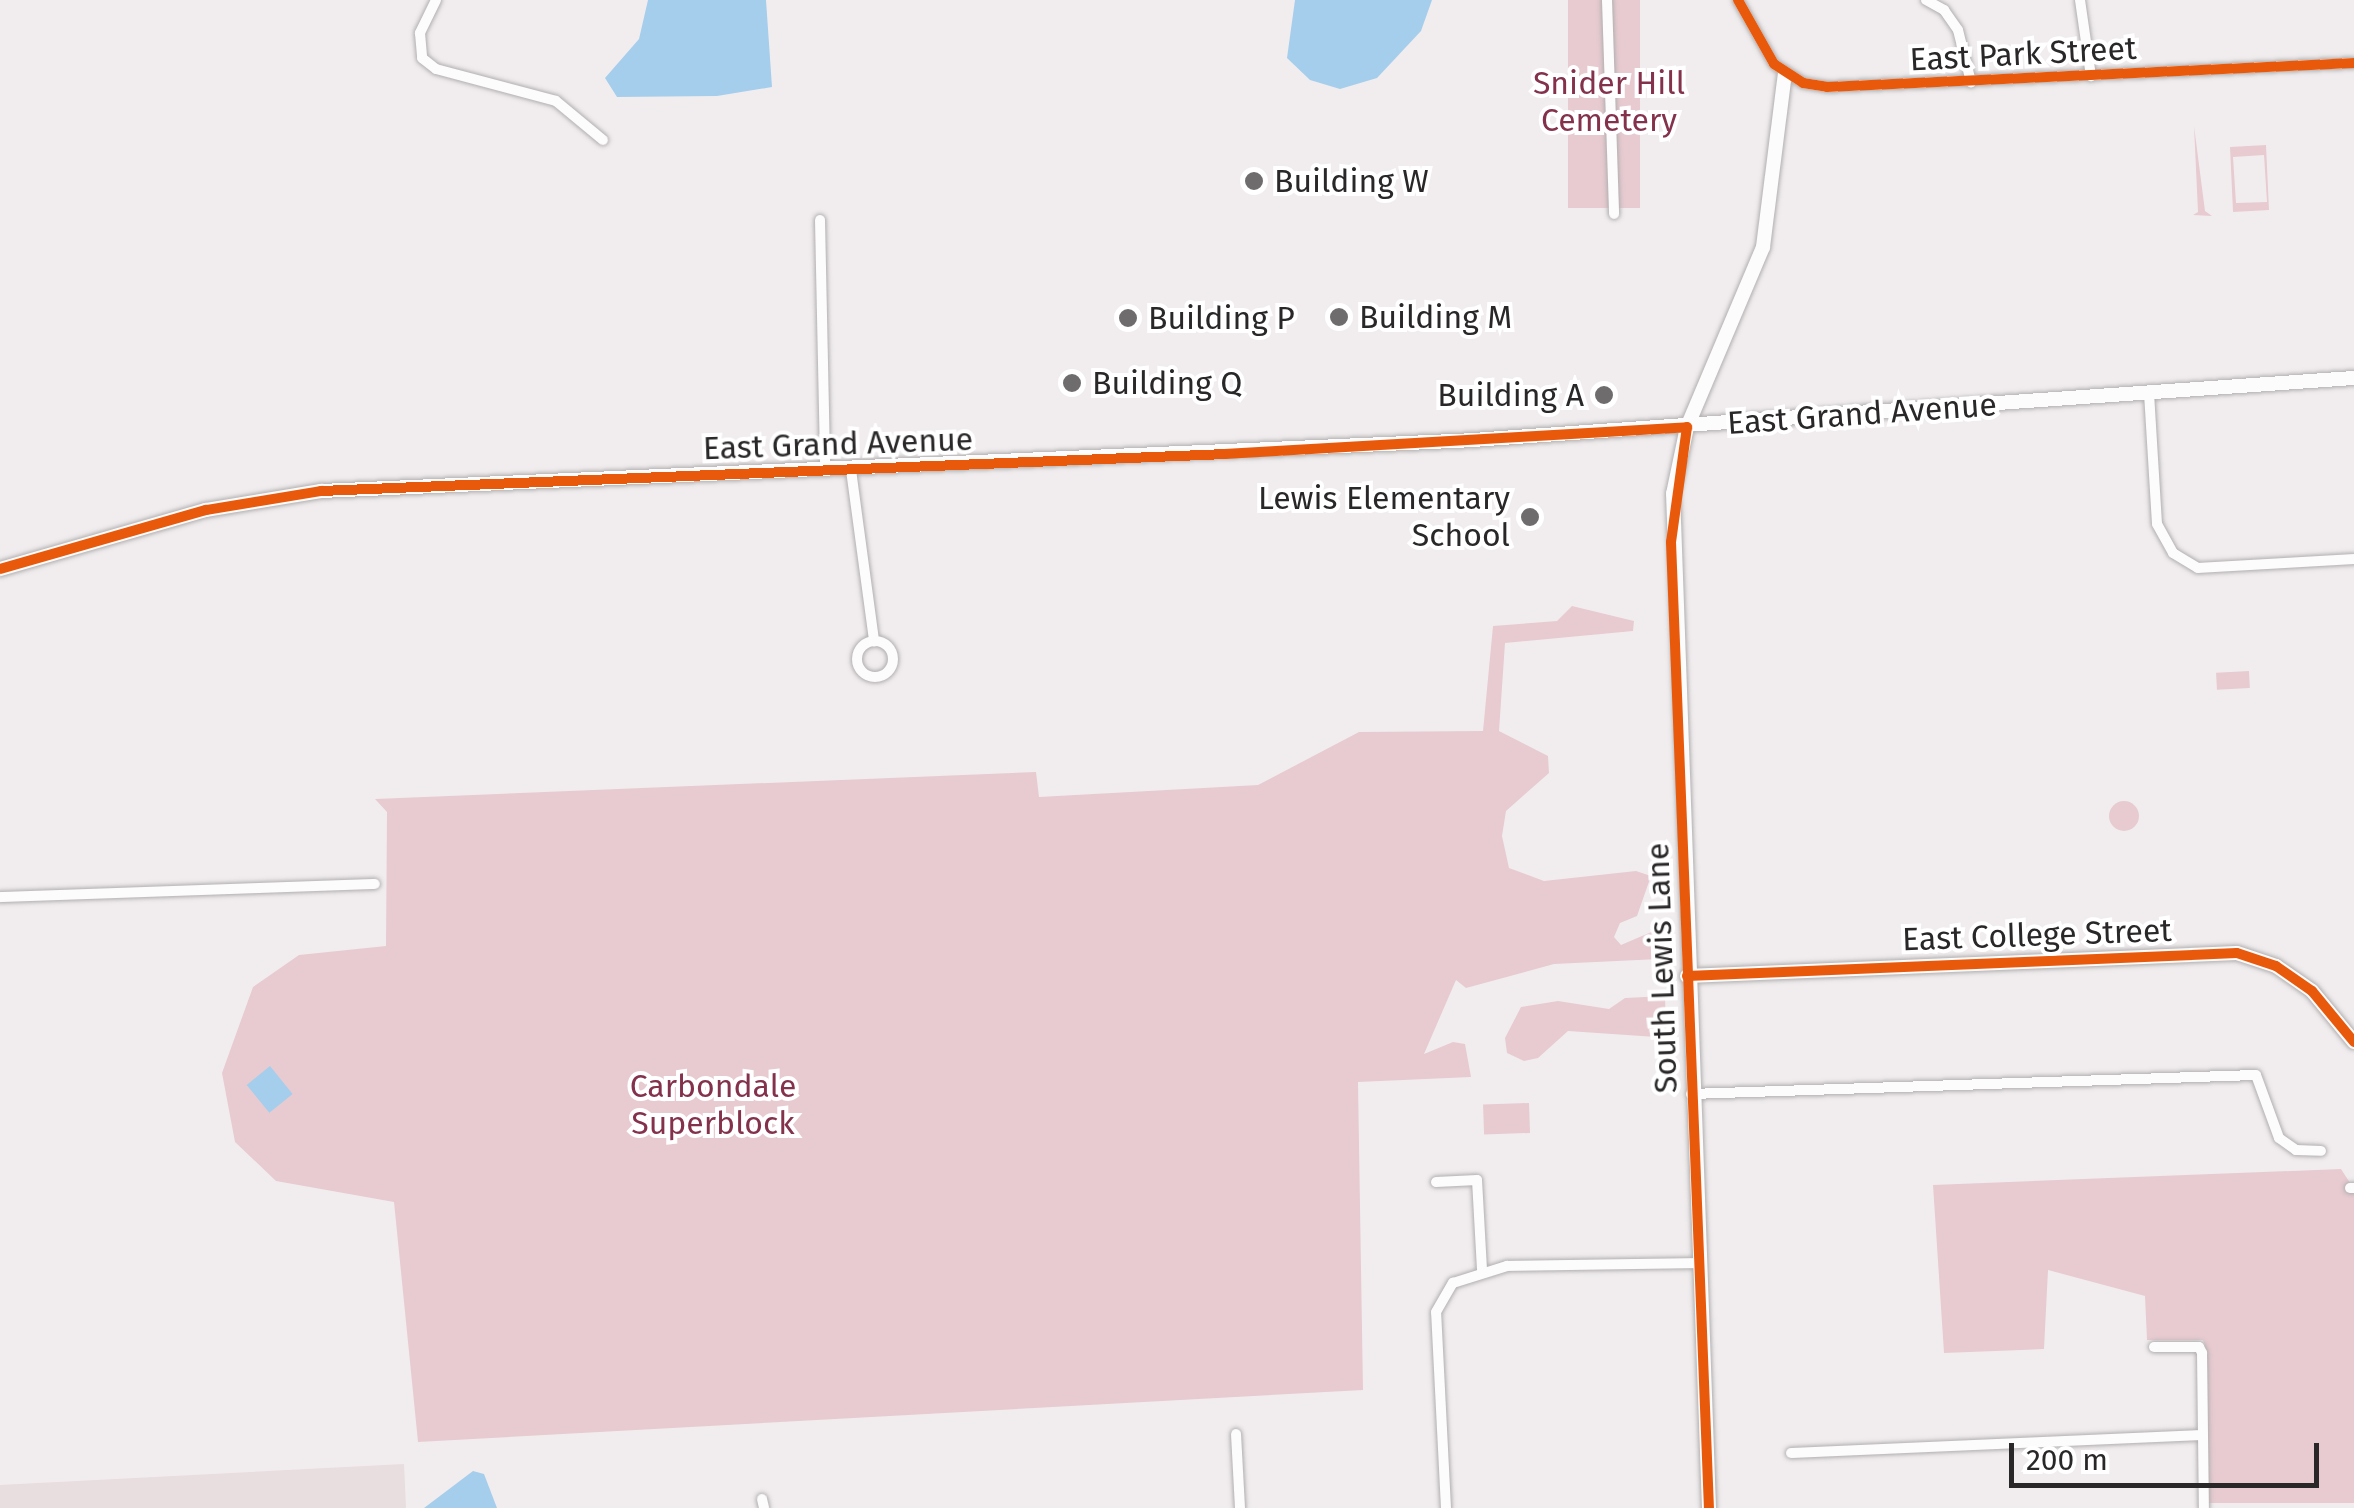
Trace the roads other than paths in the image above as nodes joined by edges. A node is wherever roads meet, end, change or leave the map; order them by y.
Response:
1 (436, 0) edge
2 (1607, 0) edge
3 (1738, 0) edge
4 (1926, 0) edge
5 (2080, 0) edge
6 (2354, 63) edge
7 (1786, 74) junction
8 (2090, 76) junction
9 (1971, 82) junction
10 (604, 140) dead end
11 (1614, 214) dead end
12 (820, 220) dead end
13 (2354, 378) edge
14 (2149, 393) junction
15 (1687, 427) junction
16 (825, 469) junction
17 (851, 470) junction
18 (2354, 559) edge
19 (0, 569) edge
20 (874, 641) dead end
21 (375, 884) dead end
22 (0, 897) edge
23 (1688, 976) junction
24 (2354, 1042) edge
25 (1691, 1094) junction
26 (2322, 1150) dead end
27 (1436, 1182) dead end
28 (1698, 1262) junction
29 (1482, 1269) junction
30 (2154, 1346) dead end
31 (1236, 1434) dead end
32 (2204, 1435) junction
33 (1792, 1452) dead end
34 (1240, 1508) edge
35 (1446, 1508) edge
36 (1709, 1508) edge
37 (2204, 1508) edge

1 - 10 street
2 - 11 street
3 - 7 street
4 - 9 street
5 - 8 street
6 - 8 street, East Park Street
7 - 9 street, East Park Street
7 - 15 street, South Lewis Lane
8 - 9 street, East Park Street
12 - 16 street
13 - 14 street, East Grand Avenue
14 - 15 street, East Grand Avenue
14 - 18 street
15 - 17 street, East Grand Avenue
15 - 23 street, South Lewis Lane
16 - 17 street, East Grand Avenue
16 - 19 street, East Grand Avenue
17 - 20 street
21 - 22 street
23 - 24 street, East College Street
23 - 25 street, South Lewis Lane
25 - 26 street
25 - 28 street, South Lewis Lane
27 - 29 street
28 - 29 street
28 - 36 street, South Lewis Lane
29 - 35 street
30 - 32 street
31 - 34 street
32 - 33 street
32 - 37 street

